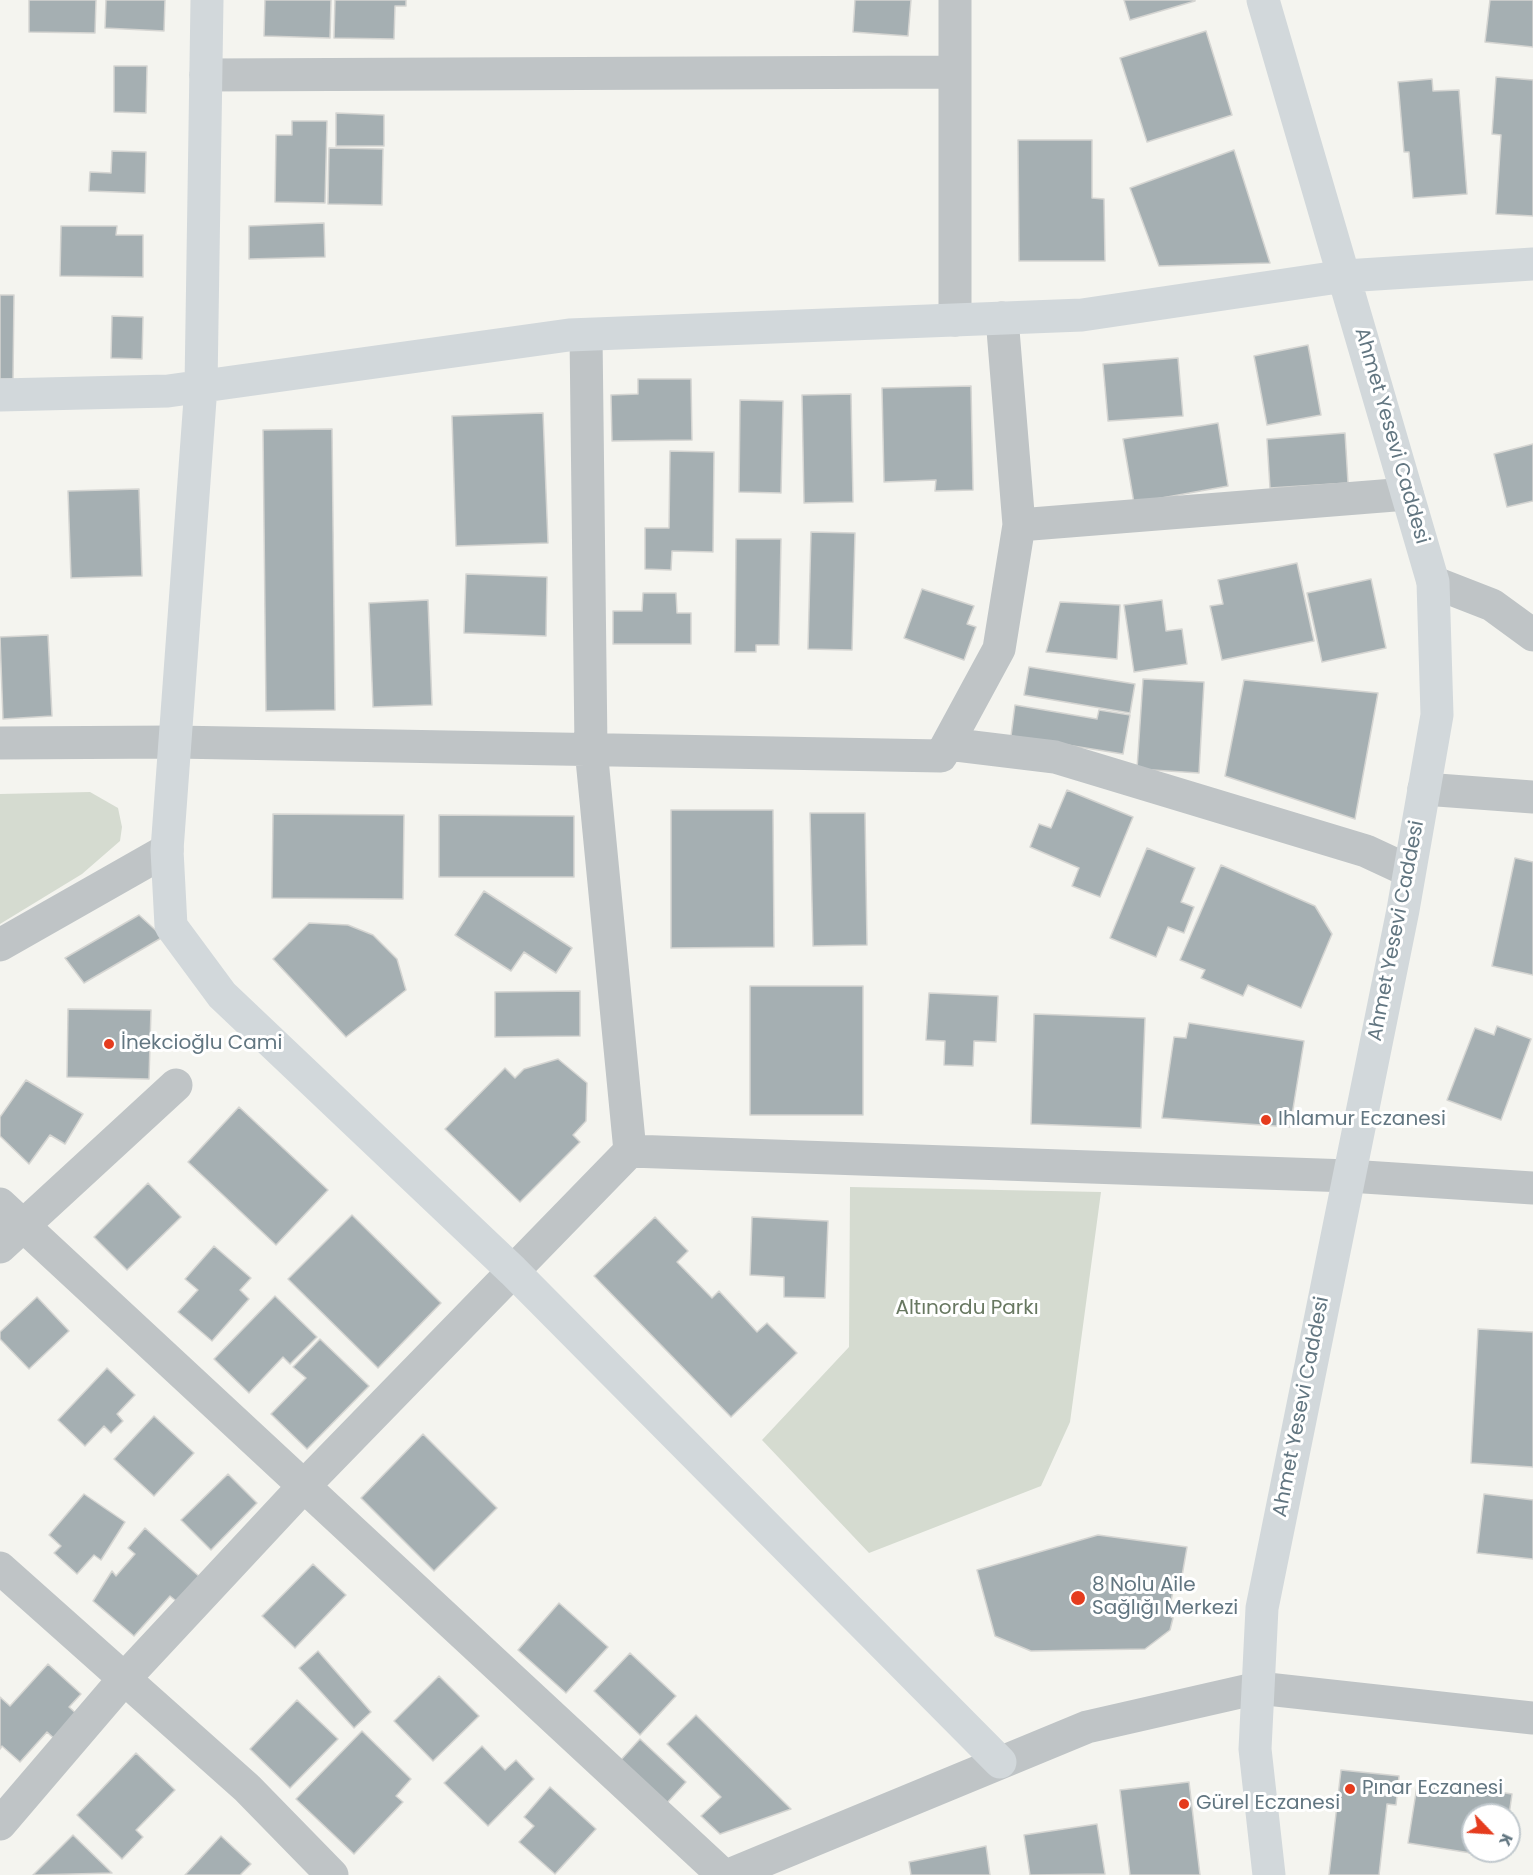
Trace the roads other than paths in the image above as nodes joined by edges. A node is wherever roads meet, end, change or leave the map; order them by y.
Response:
1 (207, 0) edge
2 (955, 0) edge
3 (1263, 0) edge
4 (955, 72) junction
5 (206, 75) junction
6 (1533, 264) edge
7 (1344, 276) junction
8 (1002, 318) junction
9 (955, 320) junction
10 (586, 335) junction
11 (201, 386) junction
12 (0, 395) edge
13 (1407, 494) junction
14 (1019, 525) junction
15 (1433, 582) junction
16 (1533, 635) edge
17 (175, 742) junction
18 (0, 743) edge
19 (948, 744) junction
20 (591, 749) junction
21 (1424, 789) junction
22 (1533, 796) edge
23 (167, 850) junction
24 (1409, 871) junction
25 (0, 945) edge
26 (176, 1085) dead end
27 (630, 1151) junction
28 (1349, 1176) junction
29 (1533, 1188) edge
30 (7, 1226) edge
31 (513, 1271) junction
32 (304, 1486) junction
33 (0, 1568) edge
34 (124, 1679) junction
35 (1257, 1688) junction
36 (1533, 1718) edge
37 (1000, 1762) junction
38 (0, 1824) edge
39 (798, 1860) edge
40 (332, 1875) edge
41 (723, 1875) edge
42 (729, 1875) edge
43 (1269, 1875) edge

1 - 5 street
2 - 4 street
3 - 7 street, Ahmet Yesevi Caddesi
4 - 5 street
4 - 9 street
5 - 11 street
6 - 7 street
7 - 8 street
7 - 13 street, Ahmet Yesevi Caddesi
8 - 9 street
8 - 14 street
9 - 10 street
10 - 11 street
10 - 20 street
11 - 12 street
11 - 17 street
13 - 14 street
13 - 15 street, Ahmet Yesevi Caddesi
14 - 19 street
15 - 16 street
15 - 21 street, Ahmet Yesevi Caddesi
17 - 18 street
17 - 20 street
17 - 23 street
19 - 20 street
19 - 24 street
20 - 27 street
21 - 22 street
21 - 24 street, Ahmet Yesevi Caddesi
23 - 25 street
23 - 31 street
24 - 28 street, Ahmet Yesevi Caddesi
26 - 30 street
27 - 28 street
27 - 31 street
28 - 29 street
28 - 35 street, Ahmet Yesevi Caddesi
30 - 32 street
31 - 32 street
31 - 37 street
32 - 34 street
32 - 41 street
33 - 34 street
34 - 38 street
34 - 40 street
35 - 36 street
35 - 37 street
35 - 43 street, Ahmet Yesevi Caddesi
37 - 39 street
39 - 42 street

